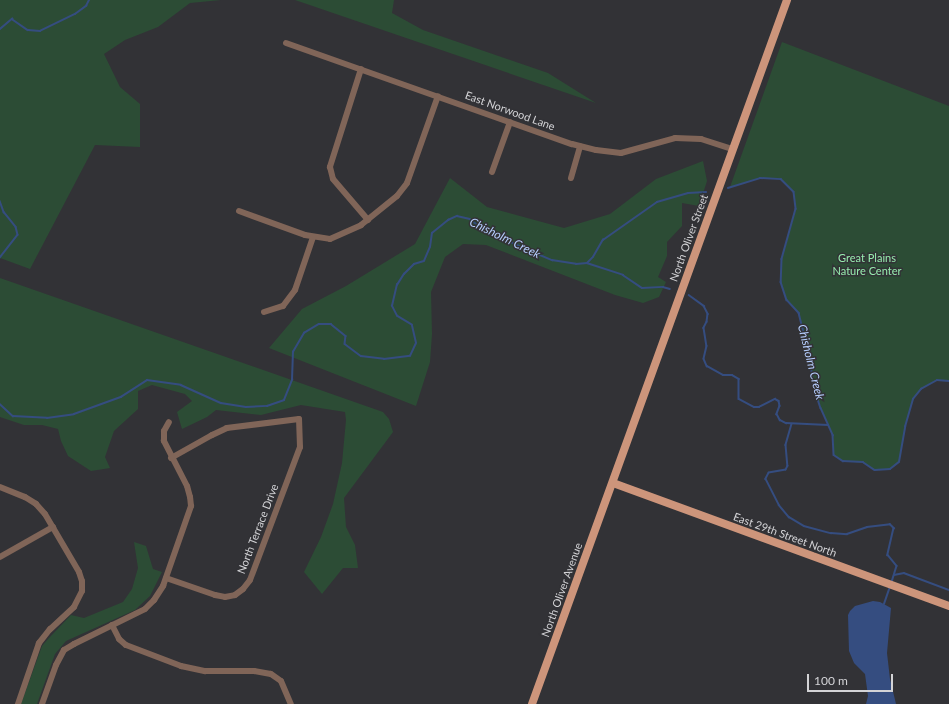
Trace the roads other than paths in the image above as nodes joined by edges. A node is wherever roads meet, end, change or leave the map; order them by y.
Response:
1 (787, 0) edge
2 (286, 43) dead end
3 (361, 69) junction
4 (438, 96) junction
5 (510, 122) junction
6 (580, 146) junction
7 (732, 149) junction
8 (492, 172) dead end
9 (570, 178) dead end
10 (239, 210) dead end
11 (368, 220) junction
12 (313, 236) junction
13 (264, 312) dead end
14 (169, 422) dead end
15 (171, 458) junction
16 (613, 483) junction
17 (0, 488) edge
18 (54, 527) junction
19 (0, 558) edge
20 (166, 578) junction
21 (949, 606) edge
22 (112, 625) junction
23 (18, 704) edge
24 (42, 704) edge
25 (290, 704) edge
26 (532, 704) edge

1 - 7 main road, North Oliver Street
2 - 3 street, East Norwood Lane
3 - 4 street, East Norwood Lane
3 - 11 street
4 - 5 street, East Norwood Lane
4 - 11 street
5 - 6 street, East Norwood Lane
5 - 8 street
6 - 7 street, East Norwood Lane
6 - 9 street
7 - 16 main road, North Oliver Street
10 - 12 street
11 - 12 street
12 - 13 street
14 - 15 street
15 - 20 street
15 - 20 street, North Terrace Drive
16 - 21 main road, East 29th Street North
16 - 26 main road, North Oliver Avenue
17 - 18 street
18 - 19 street
18 - 23 street
20 - 22 street
22 - 24 street
22 - 25 street

